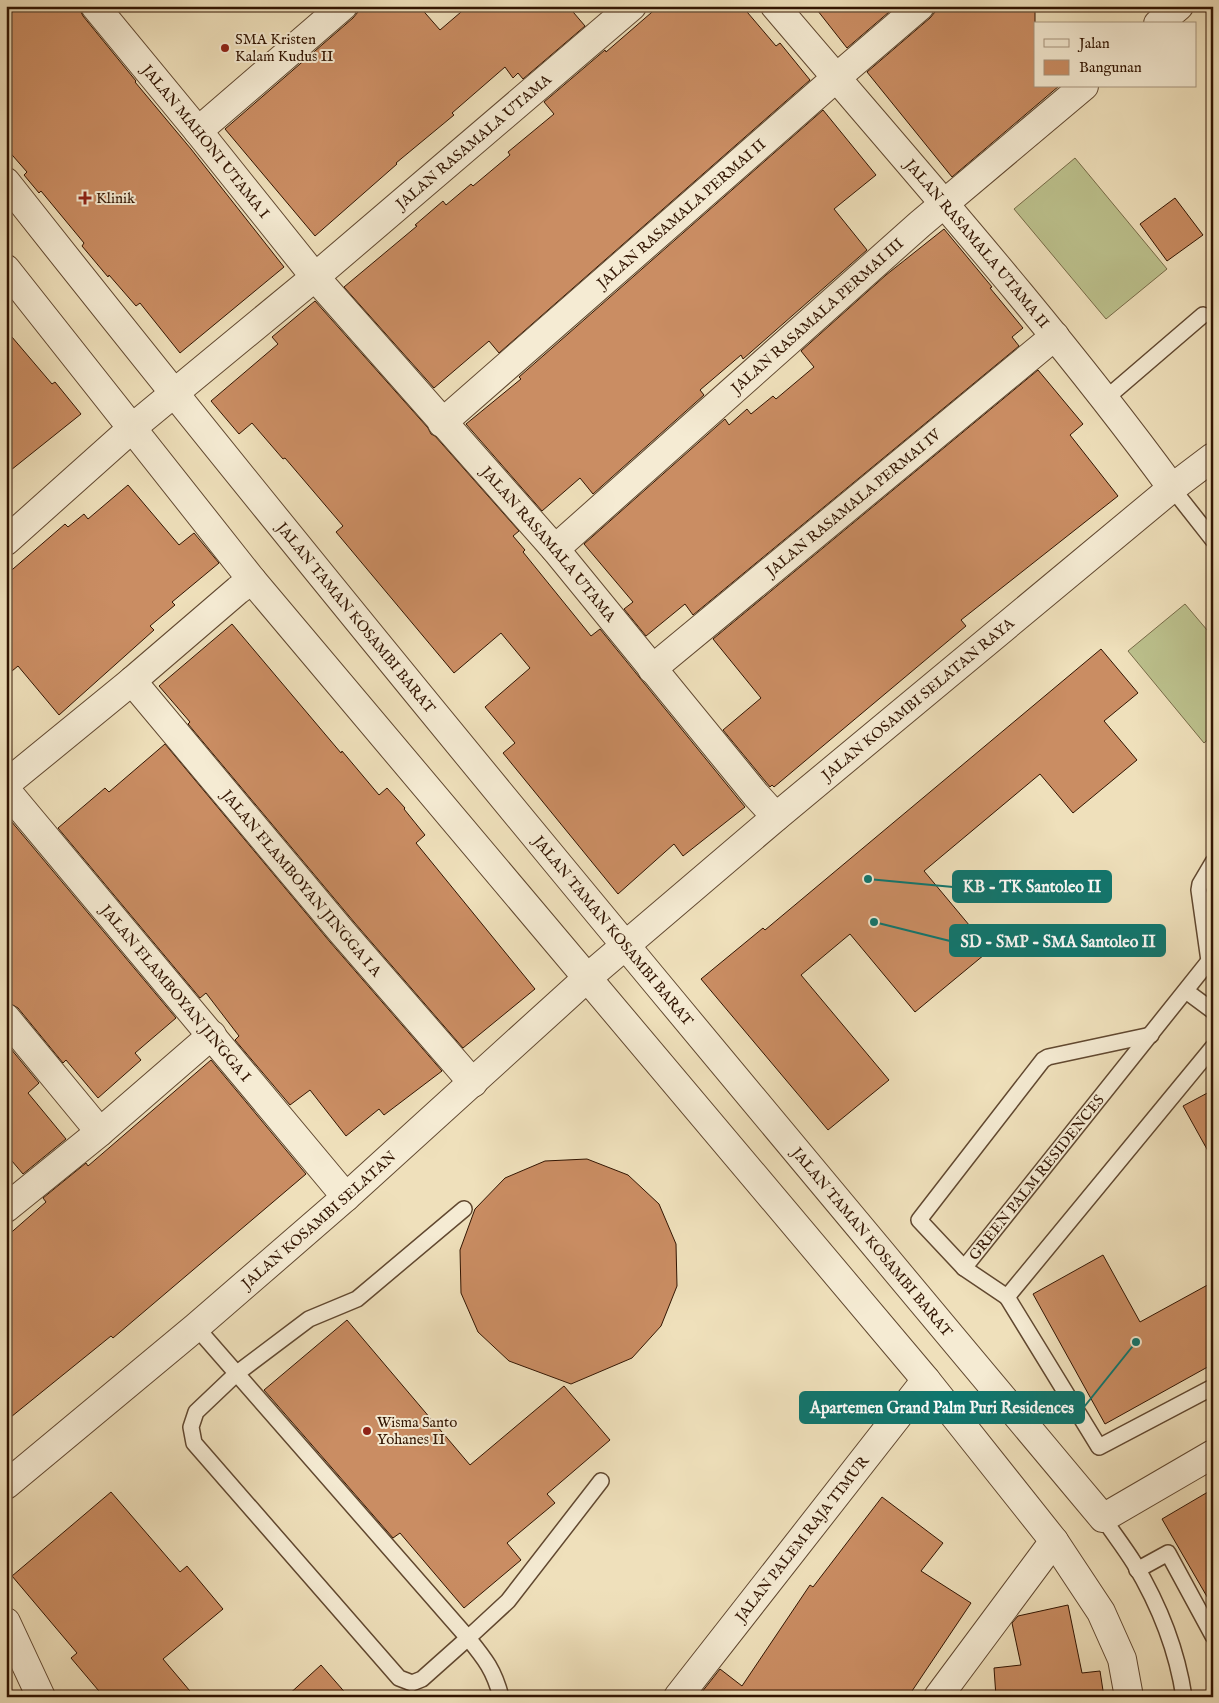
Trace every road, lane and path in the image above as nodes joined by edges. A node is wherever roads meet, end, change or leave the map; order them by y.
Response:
1 (95, 6) edge
2 (343, 6) edge
3 (632, 6) edge
4 (775, 6) edge
5 (920, 6) edge
6 (1179, 6) edge
7 (1160, 22) edge
8 (836, 78) junction
9 (1082, 88) edge
10 (198, 130) junction
11 (6, 182) edge
12 (944, 204) junction
13 (6, 269) edge
14 (314, 277) junction
15 (1203, 315) dead end
16 (1055, 336) junction
17 (170, 397) junction
18 (1104, 400) junction
19 (442, 422) junction
20 (135, 426) junction
21 (1213, 456) edge
22 (1172, 488) junction
23 (1213, 540) edge
24 (6, 541) edge
25 (555, 549) junction
26 (252, 580) junction
27 (652, 668) junction
28 (132, 682) junction
29 (6, 784) edge
30 (6, 790) edge
31 (776, 817) junction
32 (1213, 862) edge
33 (623, 948) junction
34 (1211, 958) edge
35 (584, 973) junction
36 (1186, 991) junction
37 (1213, 1011) edge
38 (6, 1018) edge
39 (212, 1035) junction
40 (1151, 1035) junction
41 (1213, 1047) edge
42 (473, 1083) junction
43 (100, 1132) junction
44 (346, 1197) junction
45 (6, 1208) edge
46 (464, 1210) dead end
47 (964, 1268) junction
48 (1007, 1297) junction
49 (196, 1327) junction
50 (236, 1374) junction
51 (926, 1380) junction
52 (1213, 1387) edge
53 (1213, 1454) edge
54 (601, 1481) dead end
55 (6, 1485) edge
56 (1102, 1518) junction
57 (1054, 1541) junction
58 (1138, 1570) junction
59 (6, 1622) edge
60 (1213, 1636) edge
61 (468, 1638) junction
62 (943, 1694) edge
63 (41, 1697) edge
64 (501, 1697) edge
65 (678, 1697) edge
66 (1129, 1697) edge
67 (1184, 1697) edge

1 - 10 street, JALAN MAHONI UTAMA I
2 - 10 street
3 - 14 street, JALAN RASAMALA UTAMA
4 - 8 street, JALAN RASAMALA UTAMA II
5 - 8 street, JALAN RASAMALA PERMAI II
6 - 7 street
8 - 12 street, JALAN RASAMALA UTAMA II
8 - 19 street, JALAN RASAMALA PERMAI II
9 - 12 street, JALAN RASAMALA PERMAI III
10 - 14 street, JALAN MAHONI UTAMA I
11 - 17 street, JALAN TAMAN KOSAMBI BARAT
12 - 16 street, JALAN RASAMALA UTAMA II
12 - 25 street, JALAN RASAMALA PERMAI III
13 - 20 street
14 - 17 street, JALAN RASAMALA UTAMA
14 - 19 street, JALAN RASAMALA UTAMA
15 - 18 lane
16 - 18 street, JALAN RASAMALA UTAMA II
16 - 27 street, JALAN RASAMALA PERMAI IV
17 - 20 street, JALAN RASAMALA UTAMA
17 - 33 street, JALAN TAMAN KOSAMBI BARAT
18 - 22 street, JALAN RASAMALA UTAMA II
19 - 25 street, JALAN RASAMALA UTAMA
20 - 24 street, JALAN RASAMALA UTAMA
20 - 26 street
21 - 22 street, JALAN KOSAMBI SELATAN RAYA
22 - 23 lane
22 - 31 street, JALAN KOSAMBI SELATAN RAYA
25 - 27 street, JALAN RASAMALA UTAMA
26 - 28 street
26 - 35 street
27 - 31 street, JALAN RASAMALA UTAMA
28 - 29 street
28 - 42 street, JALAN FLAMBOYAN JINGGA I A
30 - 39 street, JALAN FLAMBOYAN JINGGA I
31 - 33 street, JALAN KOSAMBI SELATAN RAYA
32 - 34 lane
33 - 35 street, JALAN KOSAMBI SELATAN
33 - 56 street, JALAN TAMAN KOSAMBI BARAT
34 - 36 lane, GREEN PALM RESIDENCES
35 - 42 street, JALAN KOSAMBI SELATAN
35 - 51 street
36 - 37 lane
36 - 40 lane, GREEN PALM RESIDENCES
38 - 43 street
39 - 43 street
39 - 44 street, JALAN FLAMBOYAN JINGGA I
40 - 47 lane, GREEN PALM RESIDENCES
40 - 47 lane
41 - 48 lane
42 - 44 street, JALAN KOSAMBI SELATAN
43 - 45 street
44 - 49 street, JALAN KOSAMBI SELATAN
46 - 50 lane
47 - 48 lane, GREEN PALM RESIDENCES
48 - 52 lane
49 - 50 lane
49 - 55 street, JALAN KOSAMBI SELATAN
50 - 61 lane
50 - 61 lane
51 - 57 street
51 - 65 street, JALAN PALEM RAJA TIMUR
53 - 56 street
54 - 61 lane
56 - 58 lane, JALAN TAMAN KOSAMBI BARAT
57 - 62 street
57 - 66 street
58 - 60 lane
58 - 67 lane, JALAN TAMAN KOSAMBI BARAT
59 - 63 street
61 - 64 lane

